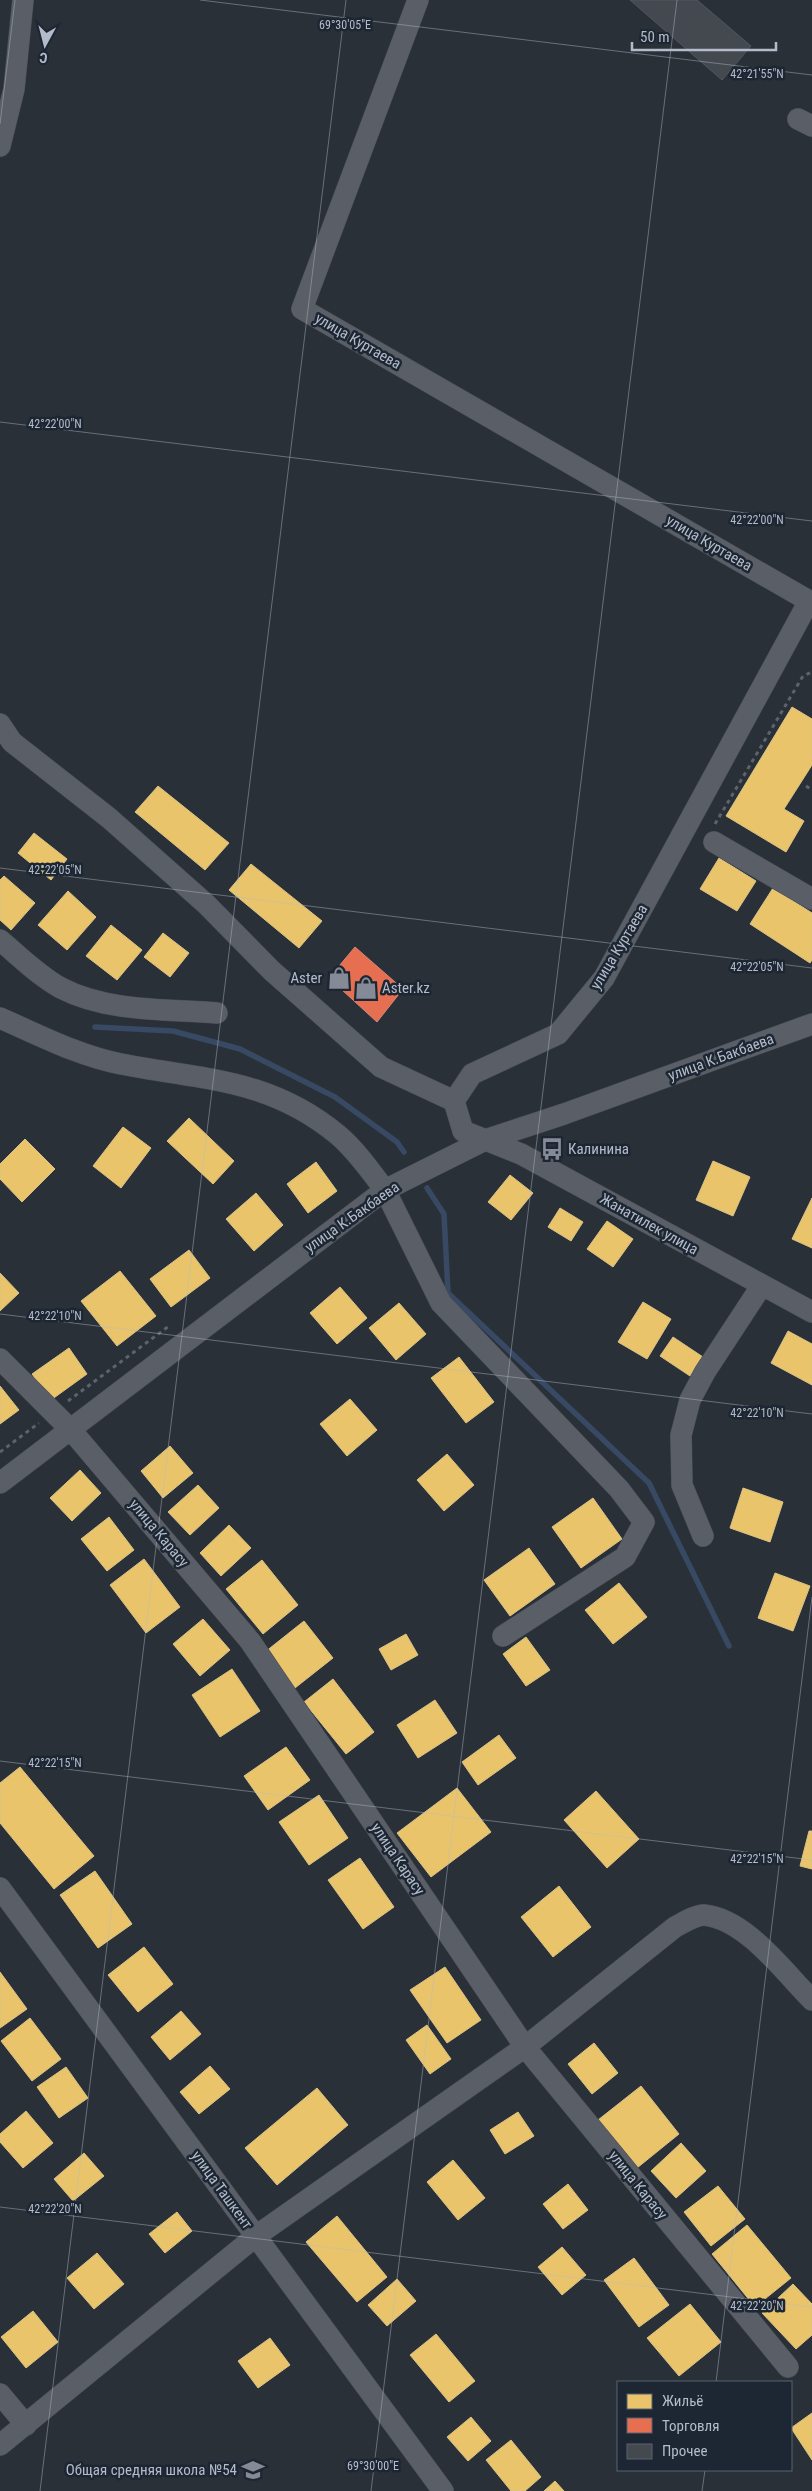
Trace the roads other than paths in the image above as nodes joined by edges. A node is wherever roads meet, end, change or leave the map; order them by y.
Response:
1 (23, 0) edge
2 (418, 0) edge
3 (0, 146) edge
4 (0, 724) edge
5 (714, 842) road end
6 (812, 899) edge
7 (0, 940) edge
8 (216, 1013) dead end
9 (0, 1018) edge
10 (812, 1024) edge
11 (454, 1101) junction
12 (485, 1140) junction
13 (385, 1190) junction
14 (762, 1285) junction
15 (812, 1312) edge
16 (0, 1359) edge
17 (71, 1430) junction
18 (0, 1483) edge
19 (703, 1536) dead end
20 (503, 1636) dead end
21 (0, 1888) edge
22 (812, 2000) edge
23 (525, 2047) junction
24 (256, 2236) junction
25 (788, 2367) dead end
26 (0, 2394) edge
27 (26, 2425) junction
28 (0, 2445) edge
29 (443, 2491) edge

1 - 3 street
2 - 11 street, улица Куртаева
4 - 11 street
5 - 6 street
7 - 8 street
9 - 13 street
10 - 12 street, улица К.Бакбаева
11 - 12 street
12 - 13 street, улица К.Бакбаева
12 - 14 street, Жанатилек улица
13 - 17 street, улица К.Бакбаева
13 - 20 street
14 - 15 street, Жанатилек улица
14 - 19 street
16 - 17 street, улица Карасу
17 - 18 street, улица К.Бакбаева
17 - 23 street, улица Карасу
21 - 24 street, улица Ташкент
22 - 23 street
23 - 24 street
23 - 25 street, улица Карасу
24 - 27 street
24 - 29 street, улица Ташкент
26 - 27 street
27 - 28 street

